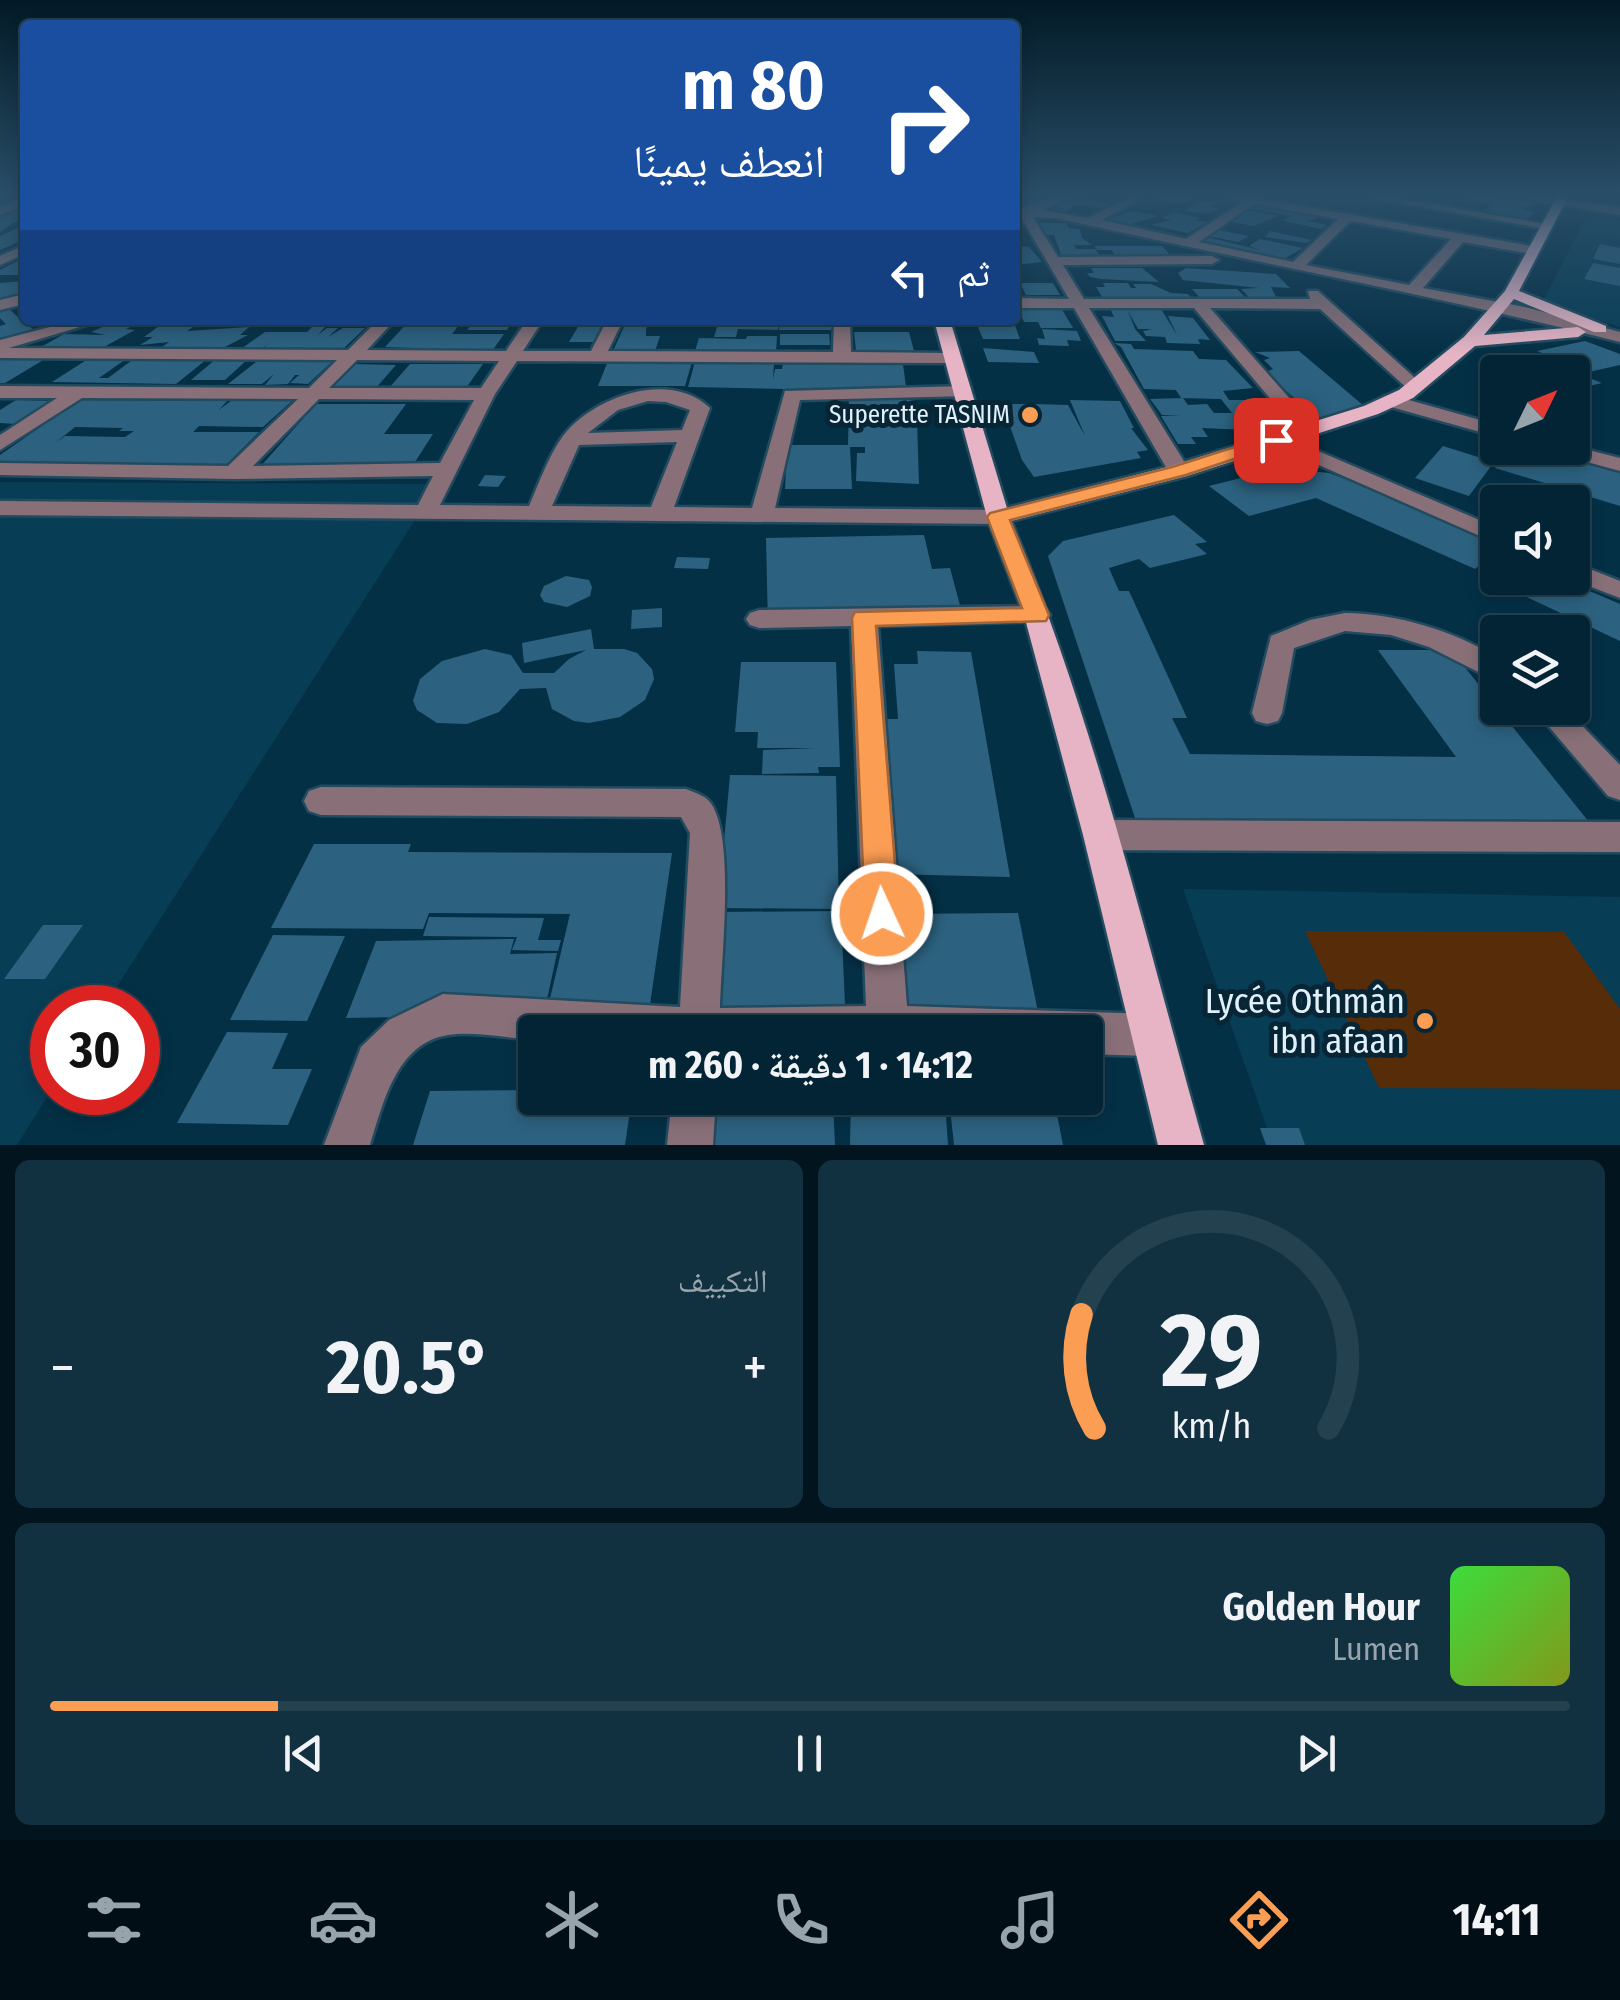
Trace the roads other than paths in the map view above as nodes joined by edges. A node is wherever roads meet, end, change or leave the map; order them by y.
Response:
1 (1044, 248) edge
2 (1207, 248) edge
3 (1311, 248) edge
4 (1450, 248) edge
5 (1523, 248) edge
6 (1532, 250) joint
7 (1256, 259) junction
8 (1052, 261) junction
9 (1291, 266) junction
10 (1412, 292) junction
11 (1504, 301) junction
12 (1020, 303) edge
13 (1077, 304) junction
14 (1324, 304) junction
15 (1199, 305) junction
16 (76, 325) edge
17 (382, 325) edge
18 (532, 325) edge
19 (613, 325) edge
20 (842, 325) edge
21 (943, 325) edge
22 (1578, 332) junction
23 (1620, 338) edge
24 (1470, 341) junction
25 (0, 345) edge
26 (0, 353) edge
27 (353, 354) junction
28 (514, 355) junction
29 (598, 355) junction
30 (842, 358) junction
31 (952, 358) junction
32 (1414, 386) junction
33 (0, 392) edge
34 (964, 392) junction
35 (76, 393) junction
36 (486, 394) junction
37 (313, 396) junction
38 (1391, 401) junction
39 (1480, 426) edge
40 (1306, 429) junction
41 (690, 436) junction
42 (572, 439) junction
43 (1276, 440) junction
44 (0, 444) edge
45 (1590, 457) edge
46 (1620, 465) edge
47 (0, 469) edge
48 (448, 469) junction
49 (1179, 471) junction
50 (234, 473) junction
51 (0, 508) edge
52 (425, 512) junction
53 (660, 513) junction
54 (536, 514) junction
55 (762, 514) junction
56 (998, 517) junction
57 (1480, 529) edge
58 (1590, 578) edge
59 (1620, 590) edge
60 (1037, 615) junction
61 (864, 618) junction
62 (759, 619) dead end
63 (1480, 662) edge
64 (1267, 713) dead end
65 (1564, 725) edge
66 (1620, 786) edge
67 (321, 801) dead end
68 (1100, 836) junction
69 (1620, 837) edge
70 (700, 1015) edge
71 (887, 1015) edge
72 (518, 1019) edge
73 (1103, 1034) edge
74 (1150, 1035) junction
75 (693, 1115) edge
76 (347, 1145) edge
77 (690, 1145) edge
78 (1181, 1145) edge

1 - 8 street
2 - 7 street
3 - 9 street
4 - 10 street
5 - 6 street
6 - 11 main road
7 - 8 street
7 - 9 street
8 - 13 street
9 - 10 street
9 - 14 street
10 - 11 street
11 - 22 street
11 - 23 street
11 - 24 main road
12 - 13 street
13 - 15 street
13 - 49 street
14 - 15 street
14 - 32 street
15 - 40 street
16 - 25 street
17 - 27 street
18 - 28 street
19 - 29 street
20 - 30 street
21 - 31 main road
22 - 23 street
22 - 24 main road
24 - 32 main road
26 - 27 street
27 - 28 street
27 - 37 street
28 - 29 street
28 - 36 street
29 - 30 street
30 - 31 street
31 - 34 main road
32 - 38 main road
33 - 35 street
34 - 55 street
34 - 56 main road
35 - 37 street
35 - 44 street
36 - 37 street
36 - 48 street
37 - 50 street
38 - 39 street
38 - 40 main road
40 - 43 main road
41 - 42 street
41 - 42 street
41 - 53 street
42 - 54 street
43 - 49 main road
43 - 57 street
45 - 46 street
47 - 50 street
48 - 50 street
48 - 52 street
49 - 56 main road
51 - 52 street
52 - 54 street
53 - 54 street
53 - 55 street
55 - 56 street
56 - 60 main road
58 - 59 street
60 - 61 street
60 - 68 main road
61 - 62 street
61 - 71 street
63 - 64 street
65 - 66 street
67 - 70 street
68 - 69 street
68 - 74 main road
72 - 76 street
73 - 74 street
74 - 78 main road
75 - 77 street

